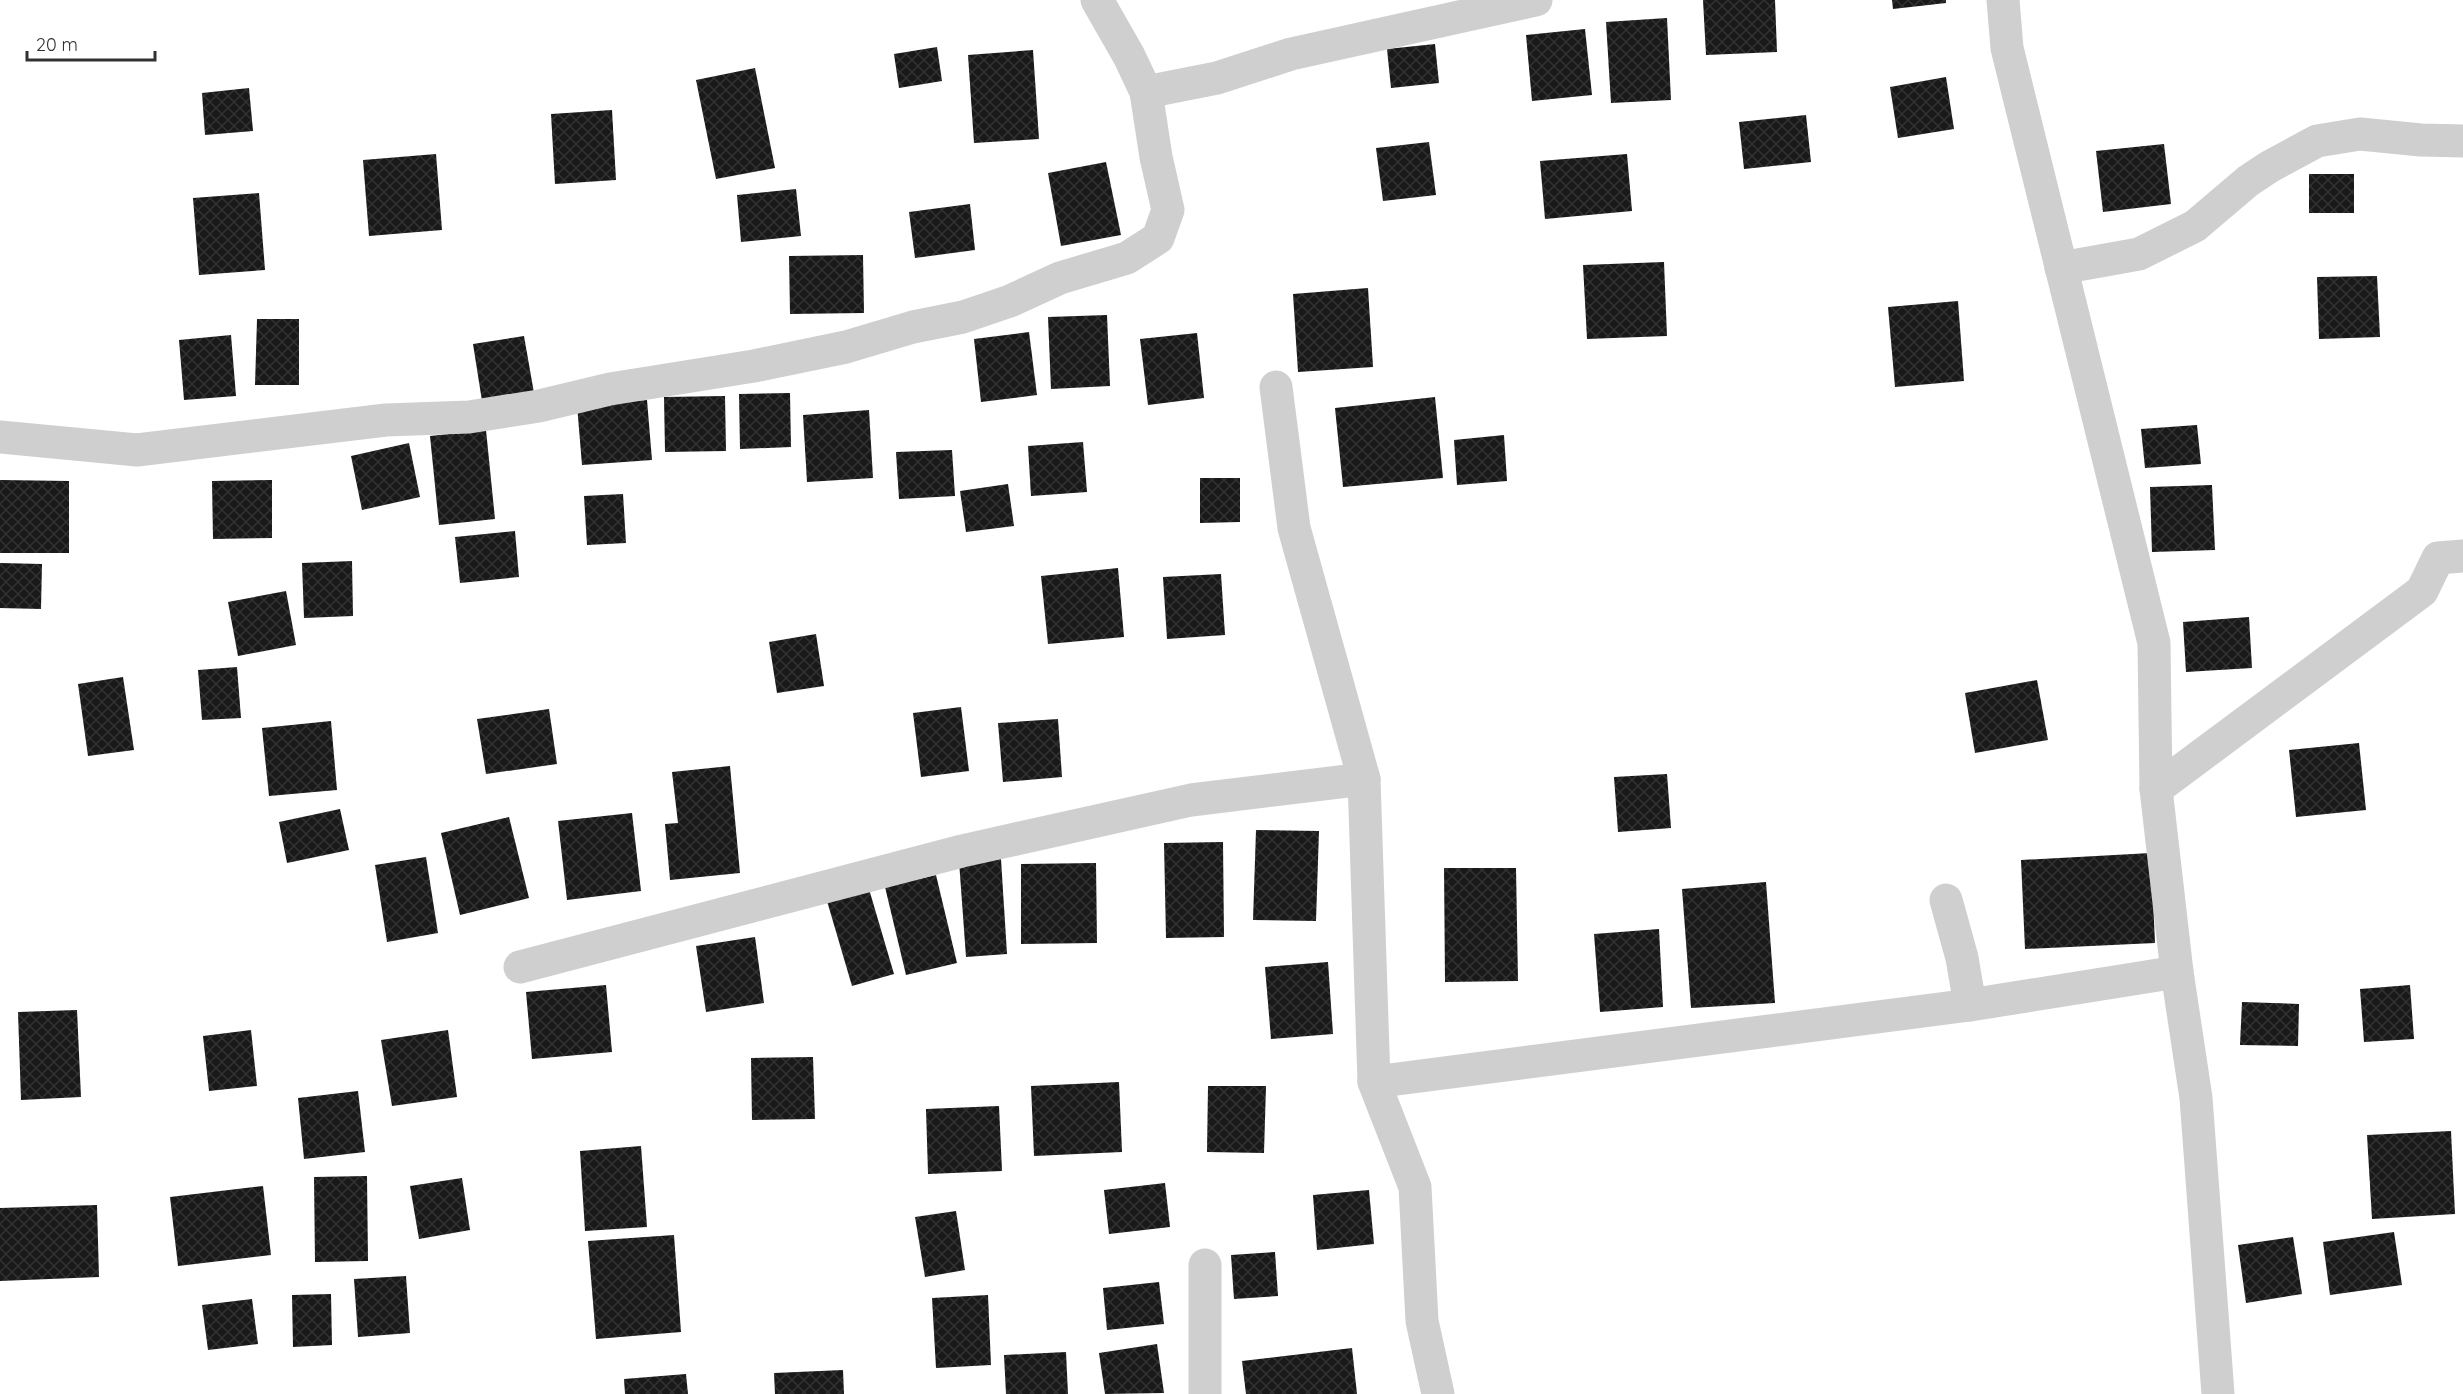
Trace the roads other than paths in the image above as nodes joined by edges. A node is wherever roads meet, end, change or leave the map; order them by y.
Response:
1 (1097, 0) edge
2 (1536, 0) edge
3 (2003, 0) edge
4 (1146, 92) junction
5 (2463, 141) edge
6 (2061, 267) junction
7 (1276, 387) dead end
8 (0, 437) edge
9 (2463, 556) edge
10 (1364, 778) junction
11 (2156, 789) junction
12 (1946, 900) dead end
13 (520, 966) dead end
14 (2177, 972) junction
15 (1970, 1005) junction
16 (1374, 1082) junction
17 (1205, 1265) dead end
18 (1205, 1394) edge
19 (1438, 1394) edge
20 (2218, 1394) edge

1 - 4 street
2 - 4 street
3 - 6 street
4 - 8 street
5 - 6 street
6 - 11 street
7 - 10 street
9 - 11 street
10 - 13 street
10 - 16 street
11 - 14 street
12 - 15 street
14 - 15 street
14 - 20 street
15 - 16 street
16 - 19 street
17 - 18 street

